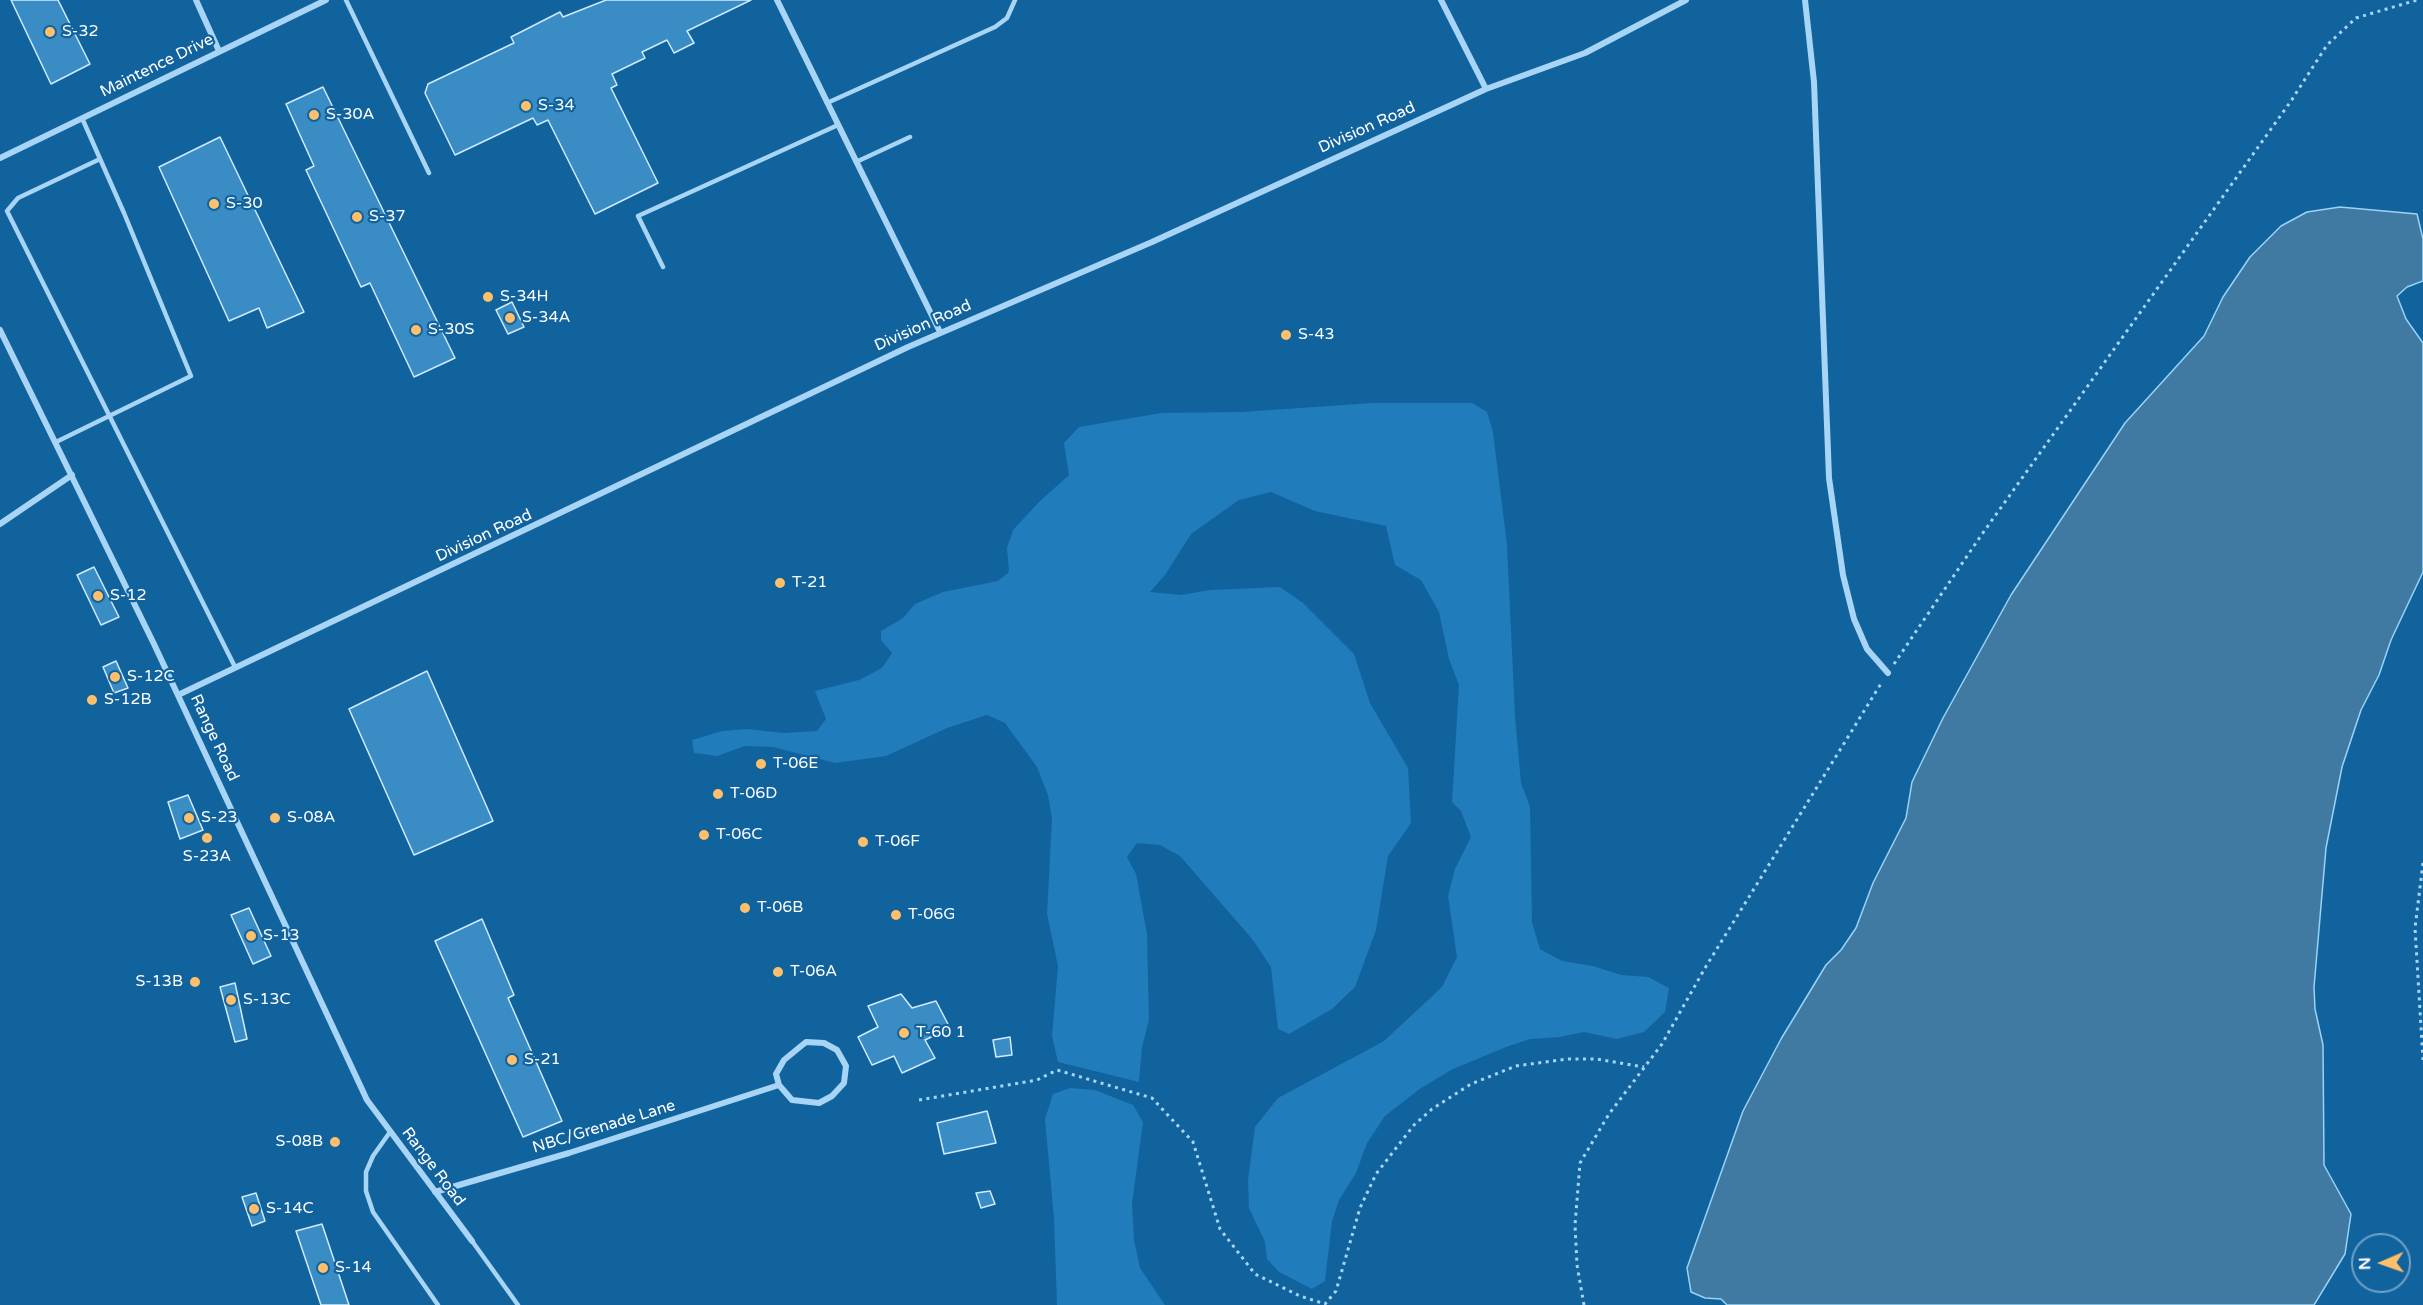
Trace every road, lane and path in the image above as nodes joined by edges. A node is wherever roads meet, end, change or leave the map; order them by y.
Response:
1 (196, 0) edge
2 (326, 0) edge
3 (346, 0) edge
4 (777, 0) edge
5 (1015, 0) edge
6 (1441, 0) edge
7 (1686, 0) edge
8 (1805, 0) edge
9 (2417, 0) edge
10 (219, 51) junction
11 (1486, 89) junction
12 (827, 103) junction
13 (82, 118) junction
14 (838, 125) junction
15 (910, 136) dead end
16 (0, 158) edge
17 (100, 159) junction
18 (856, 162) junction
19 (429, 172) dead end
20 (663, 267) dead end
21 (0, 330) edge
22 (940, 333) junction
23 (110, 414) junction
24 (56, 442) junction
25 (72, 475) junction
26 (0, 524) edge
27 (235, 668) junction
28 (1888, 673) junction
29 (178, 694) junction
30 (2423, 863) edge
31 (2423, 1060) edge
32 (1644, 1067) junction
33 (779, 1085) junction
34 (919, 1100) dead end
35 (390, 1132) junction
36 (435, 1192) junction
37 (472, 1241) joint
38 (438, 1305) edge
39 (518, 1305) edge
40 (1584, 1305) edge

1 - 10 street
2 - 10 street, Maintence Drive
3 - 19 lane
4 - 12 street
5 - 12 lane
6 - 11 street
7 - 11 street, Division Road
8 - 28 street
9 - 28 path
10 - 13 street, Maintence Drive
11 - 22 street, Division Road
12 - 14 street
13 - 16 street, Maintence Drive
13 - 17 lane
14 - 18 street
14 - 20 lane
15 - 18 lane
17 - 23 lane
17 - 23 lane
18 - 22 street
21 - 24 street, Range Road
22 - 27 street, Division Road
23 - 24 lane
23 - 27 lane
24 - 25 street, Range Road
25 - 26 street
25 - 29 street, Range Road
27 - 29 street, Division Road
28 - 32 path
29 - 35 street, Range Road
30 - 31 path
32 - 34 path
32 - 40 path
33 - 33 street
33 - 36 street, NBC/Grenade Lane
35 - 36 street, Range Road
35 - 38 lane
36 - 37 street, Range Road
37 - 39 lane

